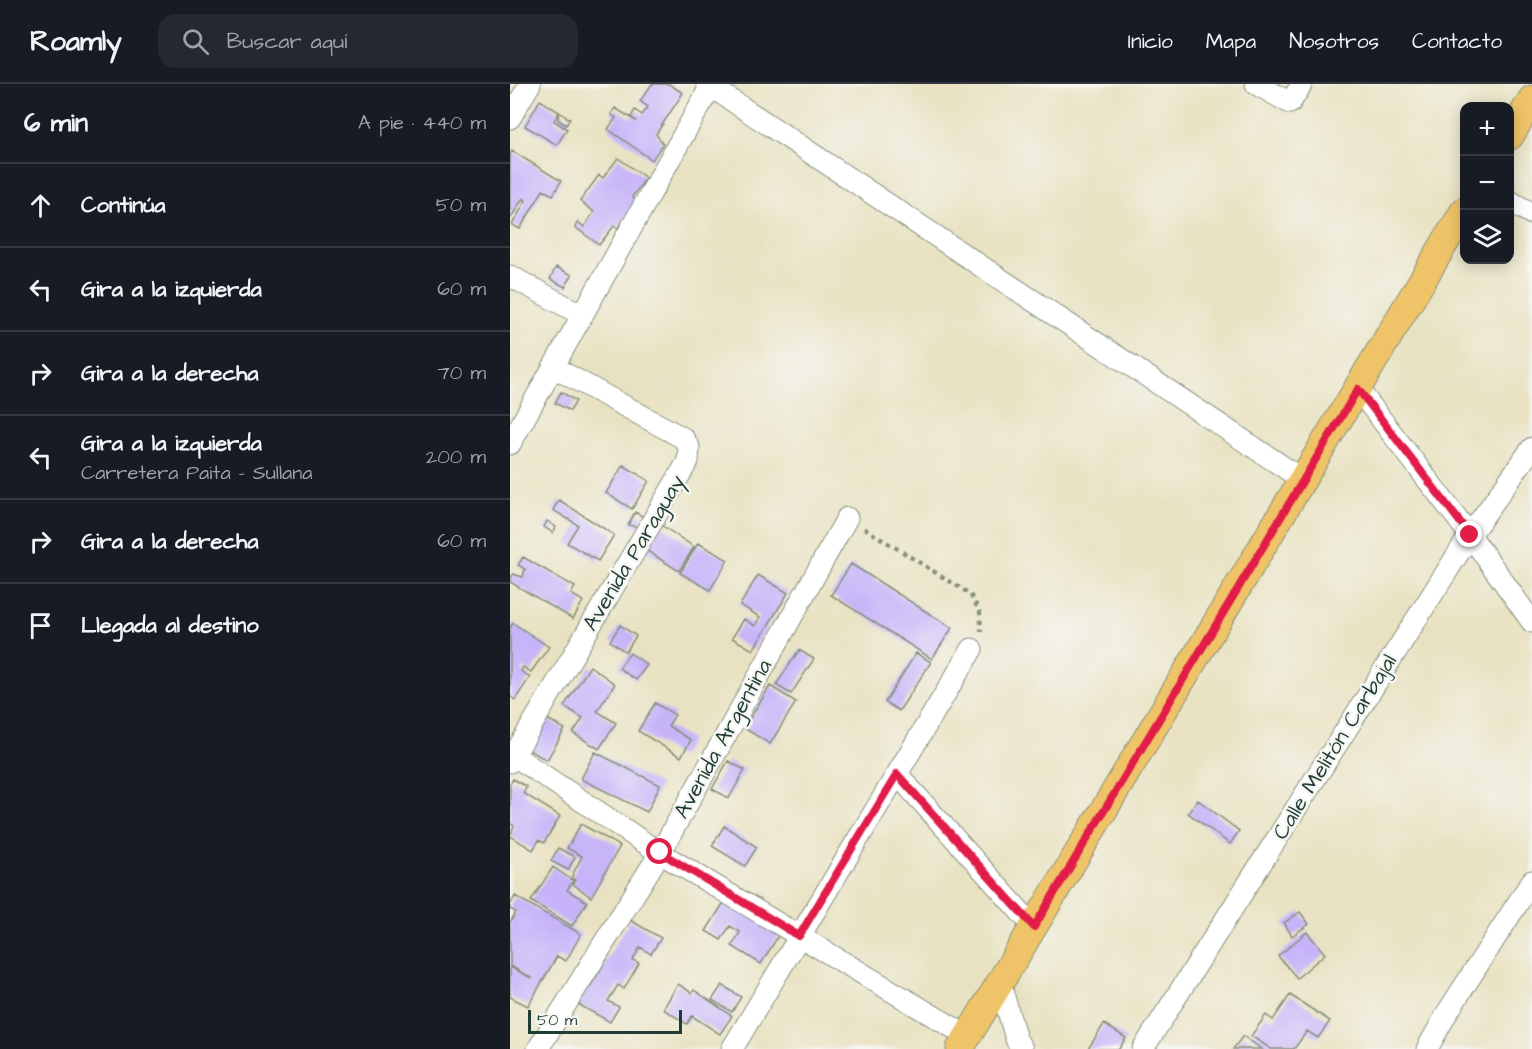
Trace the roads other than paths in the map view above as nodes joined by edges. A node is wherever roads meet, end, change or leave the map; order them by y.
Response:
1 (530, 84) edge
2 (1256, 84) edge
3 (1302, 84) edge
4 (710, 85) edge
5 (1532, 99) edge
6 (510, 118) edge
7 (1514, 128) edge
8 (1514, 204) edge
9 (1532, 214) edge
10 (1460, 218) edge
11 (510, 276) edge
12 (582, 315) junction
13 (553, 367) junction
14 (1358, 389) junction
15 (510, 444) edge
16 (1532, 448) edge
17 (1303, 480) junction
18 (847, 518) road end
19 (1470, 535) junction
20 (1532, 622) edge
21 (972, 649) road end
22 (511, 757) edge
23 (897, 774) junction
24 (660, 852) junction
25 (1532, 880) edge
26 (1034, 927) junction
27 (799, 936) junction
28 (1000, 982) junction
29 (964, 1043) edge
30 (538, 1049) edge
31 (732, 1049) edge
32 (1022, 1049) edge
33 (1143, 1049) edge
34 (1427, 1049) edge

1 - 6 street
2 - 3 street
4 - 12 street
4 - 17 street
5 - 7 main road
8 - 9 street
10 - 14 main road
11 - 12 street
12 - 13 street
13 - 15 street
13 - 22 street, Avenida Paraguay
14 - 17 main road
14 - 19 street
16 - 19 street, Calle Melitón Carbajal
17 - 26 main road
18 - 24 street, Avenida Argentina
19 - 20 street
19 - 33 street, Calle Melitón Carbajal
21 - 23 street
22 - 24 street
23 - 26 street
23 - 27 street
24 - 27 street
24 - 30 street, Avenida Argentina
25 - 34 street
26 - 28 main road
27 - 29 street
27 - 31 street
28 - 29 main road
28 - 32 street

